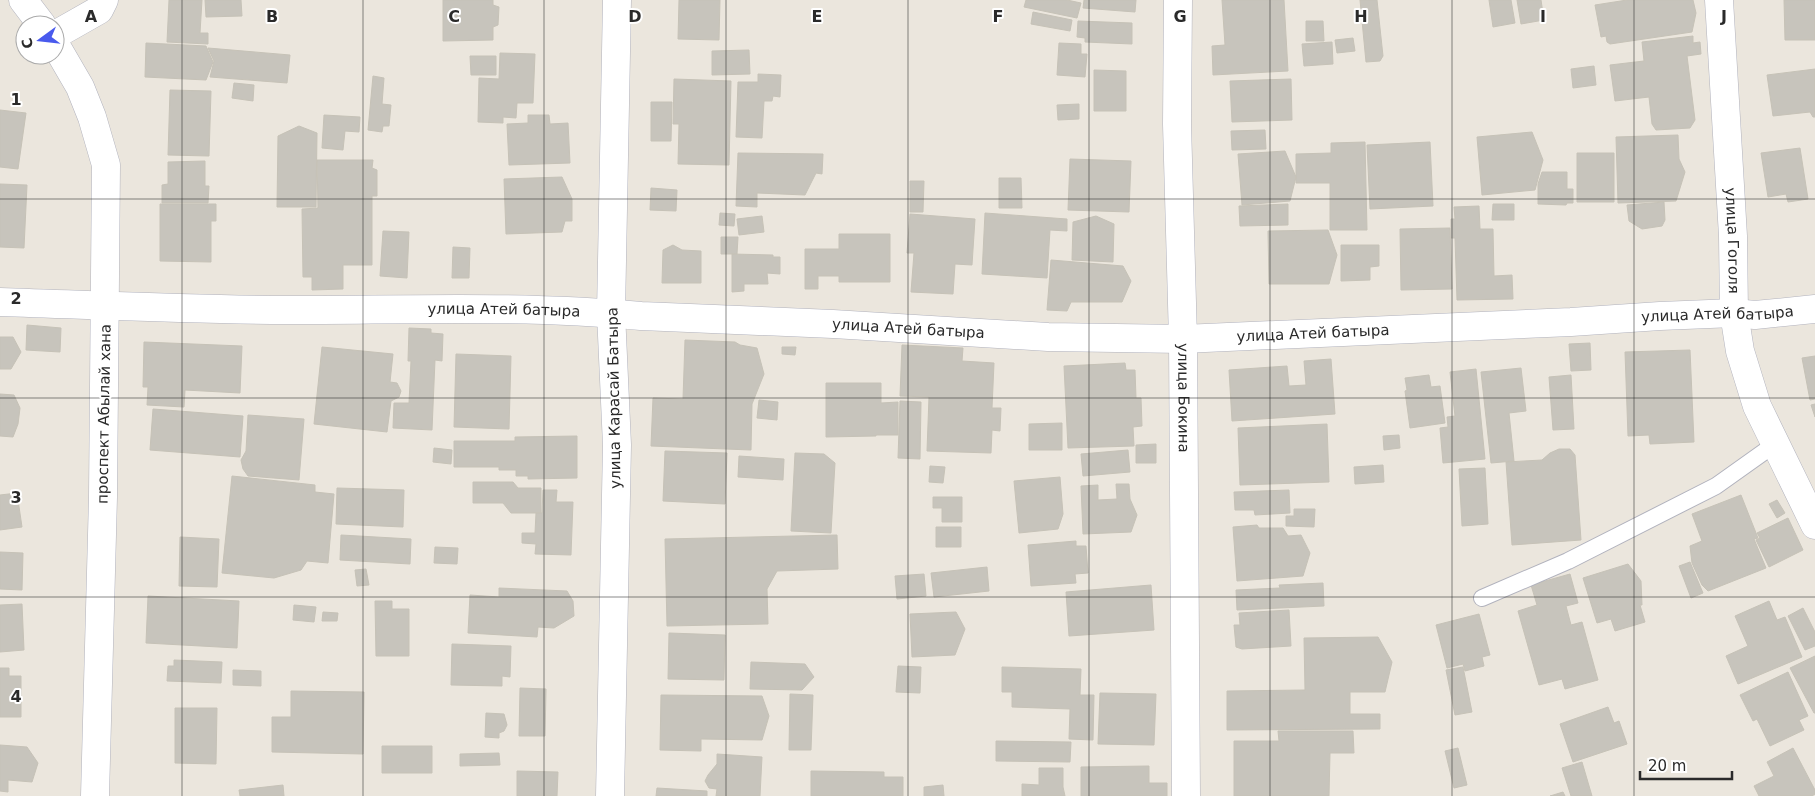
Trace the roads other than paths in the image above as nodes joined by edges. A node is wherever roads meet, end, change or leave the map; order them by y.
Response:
1 (23, 0) edge
2 (104, 0) edge
3 (617, 0) edge
4 (1178, 0) edge
5 (1719, 0) edge
6 (34, 15) edge
7 (65, 29) edge
8 (65, 61) edge
9 (0, 302) edge
10 (105, 306) junction
11 (1815, 309) edge
12 (611, 313) junction
13 (1734, 313) junction
14 (1183, 339) junction
15 (1775, 444) junction
16 (1815, 525) edge
17 (1482, 598) dead end
18 (95, 796) edge
19 (610, 796) edge
20 (1186, 796) edge

1 - 6 street
2 - 7 street
3 - 12 street, улица Карасай Батыра
4 - 14 street, улица Бокина
5 - 13 street, улица Гоголя
8 - 10 street, проспект Абылай хана
9 - 10 street, улица Атей батыра
10 - 12 street, улица Атей батыра
10 - 18 street, проспект Абылай хана
11 - 13 street, улица Атей батыра
12 - 14 street, улица Атей батыра
12 - 19 street, улица Карасай Батыра
13 - 14 street, улица Атей батыра
13 - 15 street, улица Гоголя
14 - 20 street, улица Бокина
15 - 16 street, улица Гоголя
15 - 17 lane

